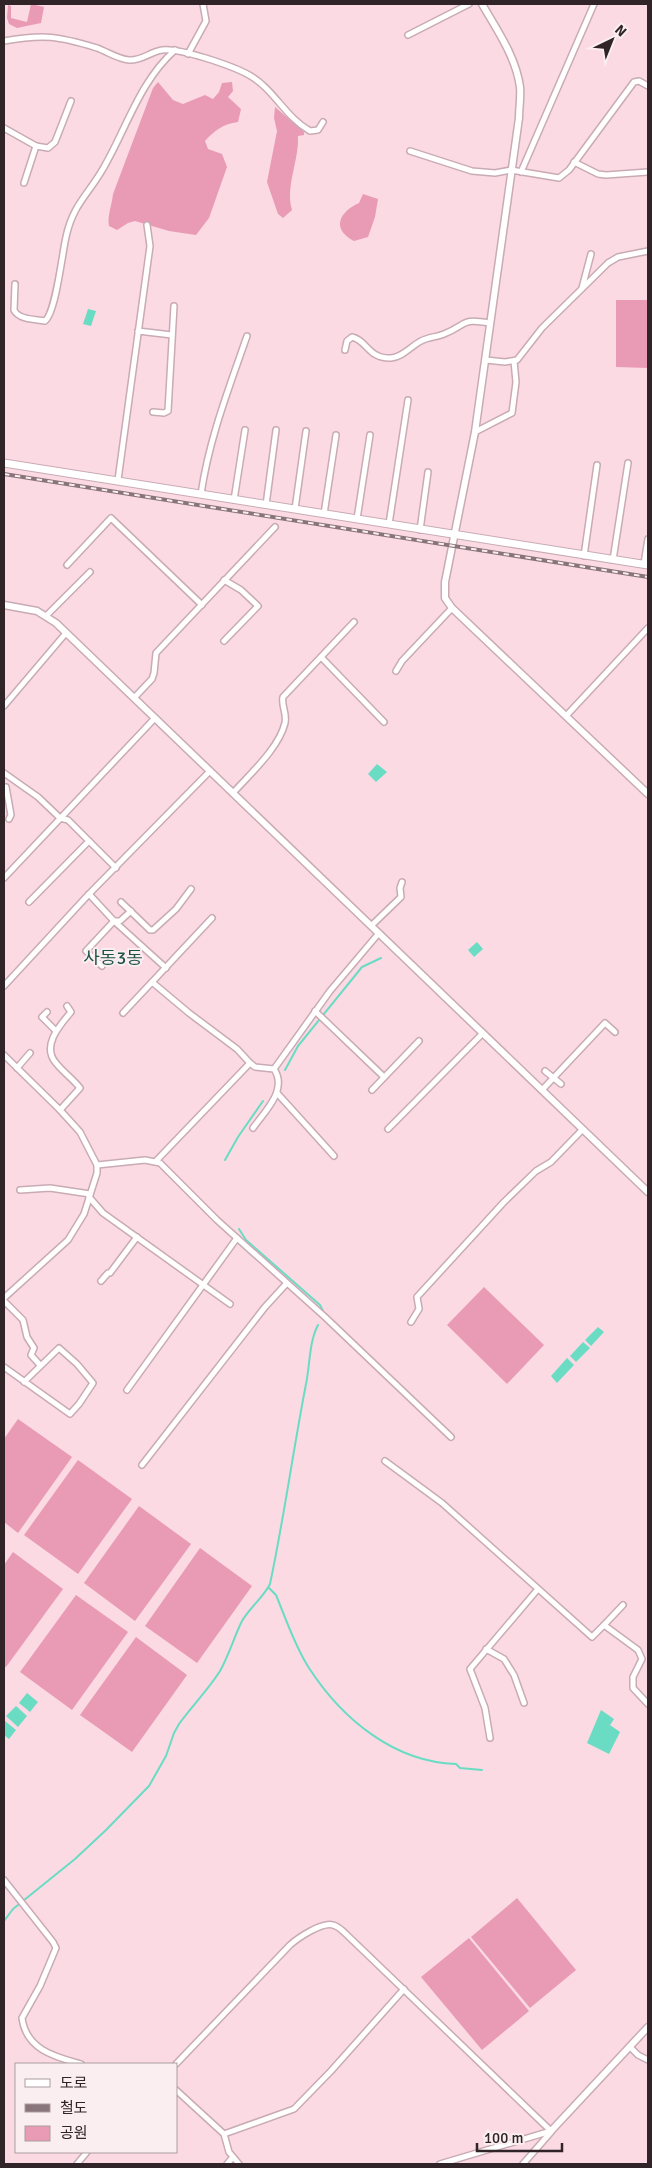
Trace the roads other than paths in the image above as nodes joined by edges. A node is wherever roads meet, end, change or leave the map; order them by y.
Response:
1 (203, 4) edge
2 (469, 4) edge
3 (482, 4) edge
4 (594, 4) edge
5 (408, 35) dead end
6 (4, 41) edge
7 (175, 50) junction
8 (188, 54) junction
9 (648, 86) edge
10 (71, 101) dead end
11 (323, 122) dead end
12 (4, 128) edge
13 (36, 146) junction
14 (410, 151) dead end
15 (574, 162) junction
16 (511, 170) junction
17 (521, 172) junction
18 (648, 172) edge
19 (24, 184) dead end
20 (147, 224) dead end
21 (648, 251) edge
22 (591, 254) dead end
23 (15, 284) dead end
24 (582, 291) junction
25 (174, 306) dead end
26 (490, 324) junction
27 (138, 331) junction
28 (172, 335) junction
29 (247, 336) dead end
30 (345, 350) dead end
31 (486, 360) junction
32 (514, 361) junction
33 (408, 400) dead end
34 (153, 412) dead end
35 (246, 430) dead end
36 (276, 430) dead end
37 (306, 431) dead end
38 (475, 432) junction
39 (336, 435) dead end
40 (370, 435) dead end
41 (4, 463) edge
42 (628, 463) dead end
43 (597, 465) dead end
44 (428, 472) dead end
45 (118, 480) junction
46 (201, 494) junction
47 (234, 500) junction
48 (266, 505) junction
49 (294, 509) junction
50 (324, 514) junction
51 (357, 519) junction
52 (389, 524) junction
53 (275, 527) dead end
54 (420, 530) junction
55 (455, 535) junction
56 (648, 539) edge
57 (584, 556) junction
58 (613, 560) junction
59 (67, 565) dead end
60 (646, 565) edge
61 (90, 572) dead end
62 (224, 580) junction
63 (4, 605) edge
64 (202, 605) junction
65 (452, 608) junction
66 (46, 616) junction
67 (354, 622) dead end
68 (648, 628) edge
69 (66, 633) junction
70 (224, 641) dead end
71 (321, 657) junction
72 (396, 671) dead end
73 (134, 698) junction
74 (4, 706) edge
75 (566, 716) junction
76 (155, 718) junction
77 (384, 722) dead end
78 (210, 771) junction
79 (4, 773) edge
80 (11, 778) junction
81 (5, 788) edge
82 (232, 793) junction
83 (648, 794) edge
84 (60, 818) junction
85 (9, 819) dead end
86 (89, 841) junction
87 (116, 868) junction
88 (4, 878) edge
89 (402, 882) dead end
90 (191, 889) dead end
91 (89, 894) junction
92 (29, 902) dead end
93 (121, 902) dead end
94 (131, 911) junction
95 (212, 918) dead end
96 (114, 920) junction
97 (371, 926) junction
98 (379, 933) junction
99 (102, 966) dead end
100 (166, 968) junction
101 (152, 982) junction
102 (4, 986) edge
103 (67, 1006) dead end
104 (47, 1012) dead end
105 (123, 1013) dead end
106 (318, 1015) junction
107 (56, 1030) junction
108 (615, 1032) dead end
109 (483, 1033) junction
110 (419, 1041) dead end
111 (30, 1053) dead end
112 (4, 1055) edge
113 (250, 1063) junction
114 (17, 1068) junction
115 (274, 1069) junction
116 (545, 1071) dead end
117 (384, 1078) junction
118 (552, 1079) junction
119 (561, 1084) dead end
120 (372, 1090) dead end
121 (542, 1090) junction
122 (277, 1093) junction
123 (60, 1110) junction
124 (253, 1128) dead end
125 (388, 1129) dead end
126 (584, 1129) junction
127 (334, 1156) dead end
128 (156, 1161) junction
129 (97, 1165) junction
130 (20, 1190) dead end
131 (648, 1192) edge
132 (90, 1196) junction
133 (137, 1237) junction
134 (237, 1238) junction
135 (101, 1281) dead end
136 (202, 1283) junction
137 (287, 1283) junction
138 (4, 1299) edge
139 (230, 1304) dead end
140 (411, 1322) dead end
141 (40, 1365) junction
142 (4, 1367) edge
143 (24, 1382) junction
144 (127, 1390) dead end
145 (451, 1437) dead end
146 (384, 1461) dead end
147 (142, 1465) dead end
148 (538, 1589) junction
149 (623, 1606) dead end
150 (604, 1625) junction
151 (486, 1649) junction
152 (524, 1703) dead end
153 (648, 1704) edge
154 (490, 1738) dead end
155 (4, 1880) edge
156 (404, 1989) junction
157 (648, 2028) edge
158 (630, 2047) junction
159 (648, 2060) edge
160 (79, 2063) edge
161 (177, 2063) edge
162 (178, 2092) edge
163 (551, 2131) junction
164 (224, 2134) junction
165 (86, 2153) edge
166 (233, 2158) junction
167 (77, 2164) edge
168 (227, 2164) edge
169 (239, 2164) edge
170 (440, 2164) edge
171 (523, 2164) edge

1 - 8 street
2 - 5 street
3 - 16 street
4 - 17 street
6 - 7 street
7 - 8 street
7 - 23 street
8 - 11 street
9 - 15 street
10 - 13 street
12 - 13 street
13 - 19 street
14 - 16 street
15 - 17 street
15 - 18 street
16 - 17 street
16 - 26 street
20 - 27 street
21 - 24 street
22 - 24 street
24 - 32 street
25 - 28 street
26 - 30 street
26 - 31 street
27 - 28 street
27 - 45 street
28 - 34 street
29 - 46 street
31 - 32 street
31 - 38 street
32 - 38 street
33 - 52 street
35 - 47 street
36 - 48 street
37 - 49 street
38 - 55 street
39 - 50 street
40 - 51 street
41 - 45 main road
42 - 58 street
43 - 57 street
44 - 54 street
45 - 46 main road
46 - 47 main road
47 - 48 main road
48 - 49 main road
49 - 50 main road
50 - 51 main road
51 - 52 main road
52 - 54 main road
53 - 62 street
54 - 55 main road
55 - 57 main road
55 - 65 street
56 - 60 street
57 - 58 main road
58 - 60 main road
59 - 64 street
61 - 66 street
62 - 64 street
62 - 70 street
63 - 66 street
64 - 73 street
65 - 72 street
65 - 75 street
66 - 69 street
67 - 71 street
68 - 75 street
69 - 73 street
69 - 74 street
71 - 77 street
71 - 82 street
73 - 76 street
75 - 83 street
76 - 78 street
76 - 84 street
78 - 82 street
78 - 87 street
79 - 80 street
80 - 81 street
80 - 84 street
81 - 85 street
82 - 97 street
84 - 86 street
84 - 88 street
86 - 87 street
86 - 92 street
87 - 91 street
89 - 97 street
90 - 94 street
91 - 96 street
91 - 102 street
93 - 94 street
94 - 96 street
95 - 100 street
96 - 99 street
96 - 100 street
97 - 98 street
98 - 106 street
98 - 109 street
100 - 101 street
101 - 105 street
101 - 113 street
103 - 107 street
104 - 107 street
106 - 115 street
106 - 117 street
107 - 123 street
108 - 118 street
109 - 121 street
109 - 125 street
110 - 117 street
111 - 114 street
112 - 114 street
113 - 115 street
113 - 128 street
114 - 123 street
115 - 122 street
116 - 118 street
117 - 120 street
118 - 119 street
118 - 121 street
121 - 126 street
122 - 124 street
122 - 127 street
123 - 129 street
126 - 131 street
126 - 140 street
128 - 129 street
128 - 134 street
129 - 132 street
130 - 132 street
132 - 133 street
132 - 138 street
133 - 135 street
133 - 136 street
134 - 136 street
134 - 137 street
136 - 139 street
136 - 144 street
137 - 145 street
137 - 147 street
138 - 141 street
141 - 143 street
141 - 143 street
142 - 143 street
146 - 148 street
148 - 150 street
148 - 151 street
149 - 150 street
150 - 153 street
151 - 152 street
151 - 154 street
155 - 160 street
156 - 161 street
156 - 163 street
156 - 164 street
157 - 158 street
158 - 159 street
158 - 163 street
162 - 164 street
163 - 170 street
163 - 171 street
164 - 166 street
165 - 167 street
166 - 168 street
166 - 169 street

